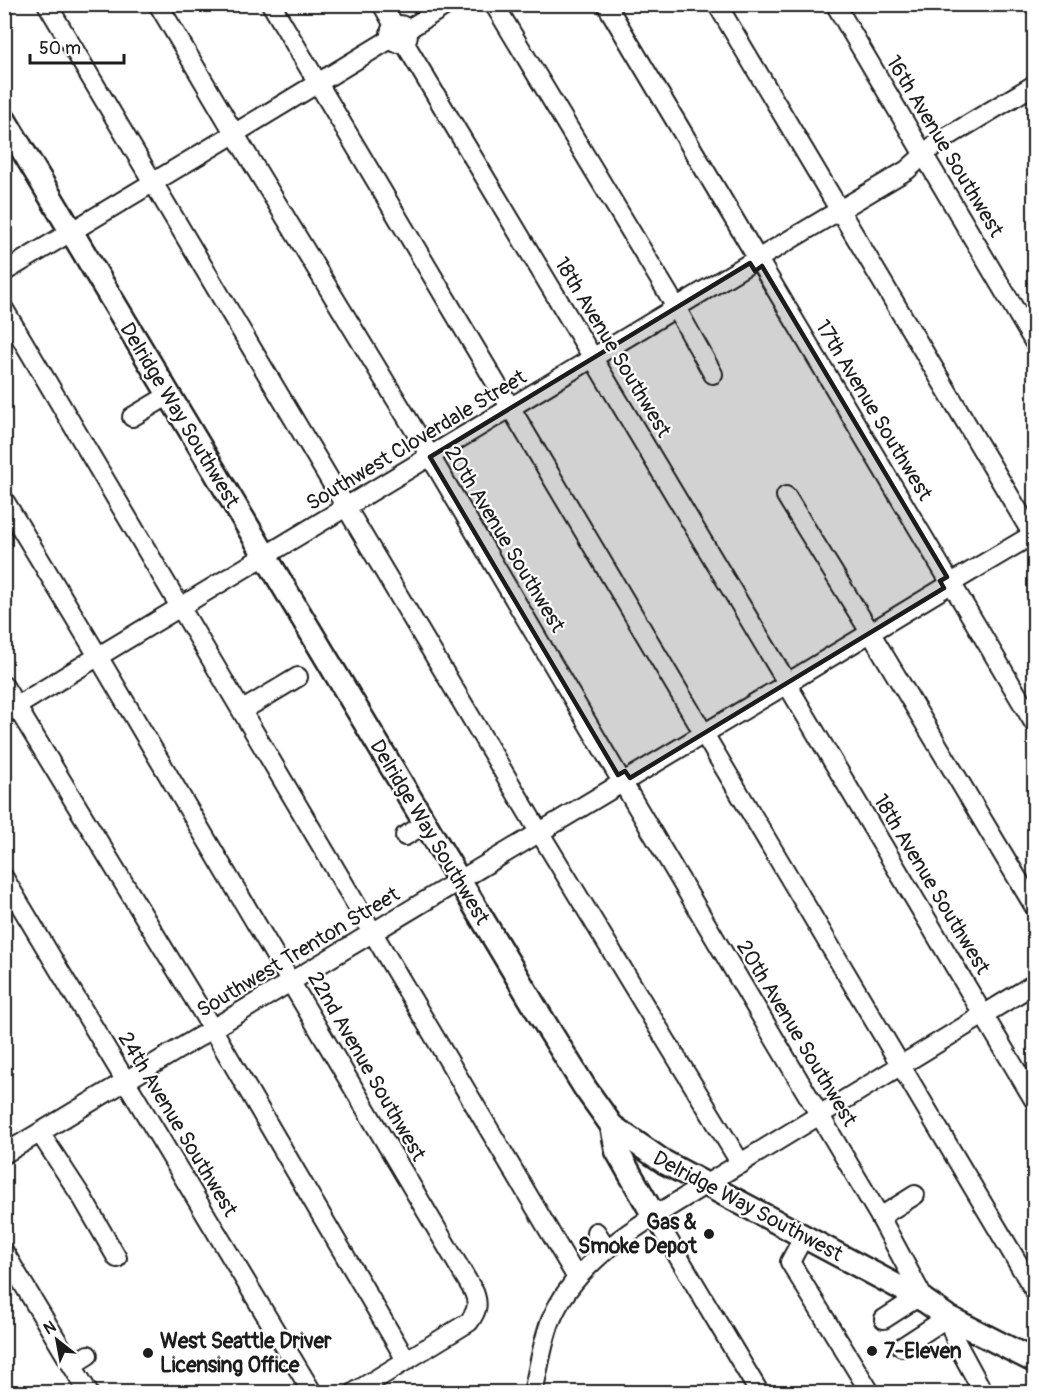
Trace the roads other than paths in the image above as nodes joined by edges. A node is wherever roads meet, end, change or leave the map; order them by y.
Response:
1 (47, 4) edge
2 (158, 4) edge
3 (271, 4) edge
4 (382, 4) edge
5 (448, 4) edge
6 (494, 4) edge
7 (606, 4) edge
8 (717, 4) edge
9 (835, 4) edge
10 (399, 34) junction
11 (318, 83) junction
12 (1035, 86) edge
13 (4, 119) edge
14 (234, 134) junction
15 (924, 154) junction
16 (152, 183) junction
17 (840, 209) junction
18 (72, 232) junction
19 (758, 259) junction
20 (4, 272) edge
21 (677, 308) junction
22 (4, 309) edge
23 (1028, 314) edge
24 (1035, 342) edge
25 (593, 359) junction
26 (713, 374) dead end
27 (169, 395) junction
28 (512, 408) junction
29 (132, 417) dead end
30 (430, 457) junction
31 (786, 496) dead end
32 (4, 501) edge
33 (345, 508) junction
34 (1034, 535) edge
35 (264, 557) junction
36 (951, 584) junction
37 (182, 607) junction
38 (870, 632) junction
39 (99, 657) junction
40 (298, 677) dead end
41 (787, 683) junction
42 (4, 686) edge
43 (10, 710) edge
44 (243, 710) junction
45 (1035, 723) edge
46 (704, 733) junction
47 (622, 783) junction
48 (425, 824) junction
49 (540, 833) junction
50 (405, 836) dead end
51 (4, 878) edge
52 (460, 882) junction
53 (1035, 906) edge
54 (374, 933) junction
55 (292, 982) junction
56 (1035, 984) edge
57 (984, 1015) junction
58 (213, 1030) junction
59 (902, 1065) junction
60 (125, 1082) junction
61 (1035, 1100) edge
62 (820, 1115) junction
63 (612, 1126) junction
64 (40, 1133) junction
65 (4, 1154) edge
66 (741, 1164) junction
67 (708, 1185) junction
68 (915, 1195) dead end
69 (654, 1216) junction
70 (880, 1217) junction
71 (596, 1232) dead end
72 (804, 1236) junction
73 (607, 1249) junction
74 (4, 1252) edge
75 (117, 1258) dead end
76 (577, 1278) junction
77 (1035, 1290) edge
78 (921, 1299) junction
79 (948, 1317) junction
80 (884, 1319) dead end
81 (902, 1347) dead end
82 (87, 1355) dead end
83 (406, 1360) junction
84 (1035, 1361) edge
85 (72, 1365) junction
86 (88, 1392) edge
87 (312, 1392) edge
88 (355, 1392) edge
89 (533, 1392) edge
90 (759, 1392) edge
91 (870, 1392) edge
92 (983, 1392) edge

1 - 16 street
2 - 14 street, 20th Avenue Southwest
3 - 11 street
4 - 10 street, 18th Avenue Southwest
5 - 10 street
6 - 21 street
7 - 19 street, 17th Avenue Southwest
8 - 17 street
9 - 15 street, 16th Avenue Southwest
10 - 11 street
10 - 25 street, 18th Avenue Southwest
11 - 14 street
11 - 28 street
12 - 15 street, Southwest Cloverdale Street
13 - 18 main road, Delridge Way Southwest
14 - 16 street
14 - 30 street, 20th Avenue Southwest
15 - 17 street, Southwest Cloverdale Street
15 - 23 street, 16th Avenue Southwest
16 - 18 street
16 - 33 street
17 - 19 street, Southwest Cloverdale Street
17 - 34 street
18 - 20 street
18 - 27 main road, Delridge Way Southwest
19 - 21 street, Southwest Cloverdale Street
19 - 36 street, 17th Avenue Southwest
21 - 25 street, Southwest Cloverdale Street
21 - 26 street
22 - 37 street
23 - 24 street, 16th Avenue Southwest
25 - 28 street, Southwest Cloverdale Street
25 - 41 street, 18th Avenue Southwest
27 - 29 street
27 - 35 main road, Delridge Way Southwest
28 - 30 street, Southwest Cloverdale Street
28 - 46 street
30 - 33 street, Southwest Cloverdale Street
30 - 47 street, 20th Avenue Southwest
31 - 38 street
32 - 39 street, 22nd Avenue Southwest
33 - 35 street, Southwest Cloverdale Street
33 - 49 street
34 - 36 street, Southwest Trenton Street
35 - 37 street, Southwest Cloverdale Street
35 - 48 main road, Delridge Way Southwest
36 - 38 street, Southwest Trenton Street
36 - 45 street, 17th Avenue Southwest
37 - 39 street, Southwest Cloverdale Street
37 - 44 street
38 - 41 street, Southwest Trenton Street
38 - 53 street
39 - 43 street, Southwest Cloverdale Street
39 - 55 street, 22nd Avenue Southwest
40 - 44 street
41 - 46 street, Southwest Trenton Street
41 - 57 street, 18th Avenue Southwest
42 - 43 street
43 - 58 street
44 - 54 street
46 - 47 street, Southwest Trenton Street
46 - 59 street
47 - 49 street, Southwest Trenton Street
47 - 62 street, 20th Avenue Southwest
48 - 50 street
48 - 52 main road, Delridge Way Southwest
49 - 52 street, Southwest Trenton Street
49 - 66 street
51 - 60 street, 24th Avenue Southwest
52 - 54 street, Southwest Trenton Street
52 - 63 main road, Delridge Way Southwest
54 - 55 street, Southwest Trenton Street
54 - 76 street
55 - 58 street, Southwest Trenton Street
55 - 83 street, 22nd Avenue Southwest
56 - 57 street
57 - 59 street
57 - 61 street, 18th Avenue Southwest
58 - 60 street, Southwest Trenton Street
58 - 83 street
59 - 62 street
59 - 77 street
60 - 64 street, Southwest Trenton Street
60 - 87 street, 24th Avenue Southwest
62 - 66 street
62 - 70 street, 20th Avenue Southwest
63 - 67 main road, Delridge Way Southwest
63 - 69 main road
64 - 65 street, Southwest Trenton Street
64 - 75 street
66 - 67 street
67 - 69 street
67 - 72 main road, Delridge Way Southwest
68 - 70 street
69 - 73 street
69 - 90 street
70 - 78 street, 20th Avenue Southwest
71 - 73 street
72 - 78 main road, Delridge Way Southwest
72 - 91 street
73 - 76 street
74 - 85 street
76 - 89 street
78 - 79 main road, Delridge Way Southwest
78 - 80 street
79 - 81 street
79 - 84 main road, Delridge Way Southwest
79 - 92 street
82 - 85 street
83 - 88 street
85 - 86 street

